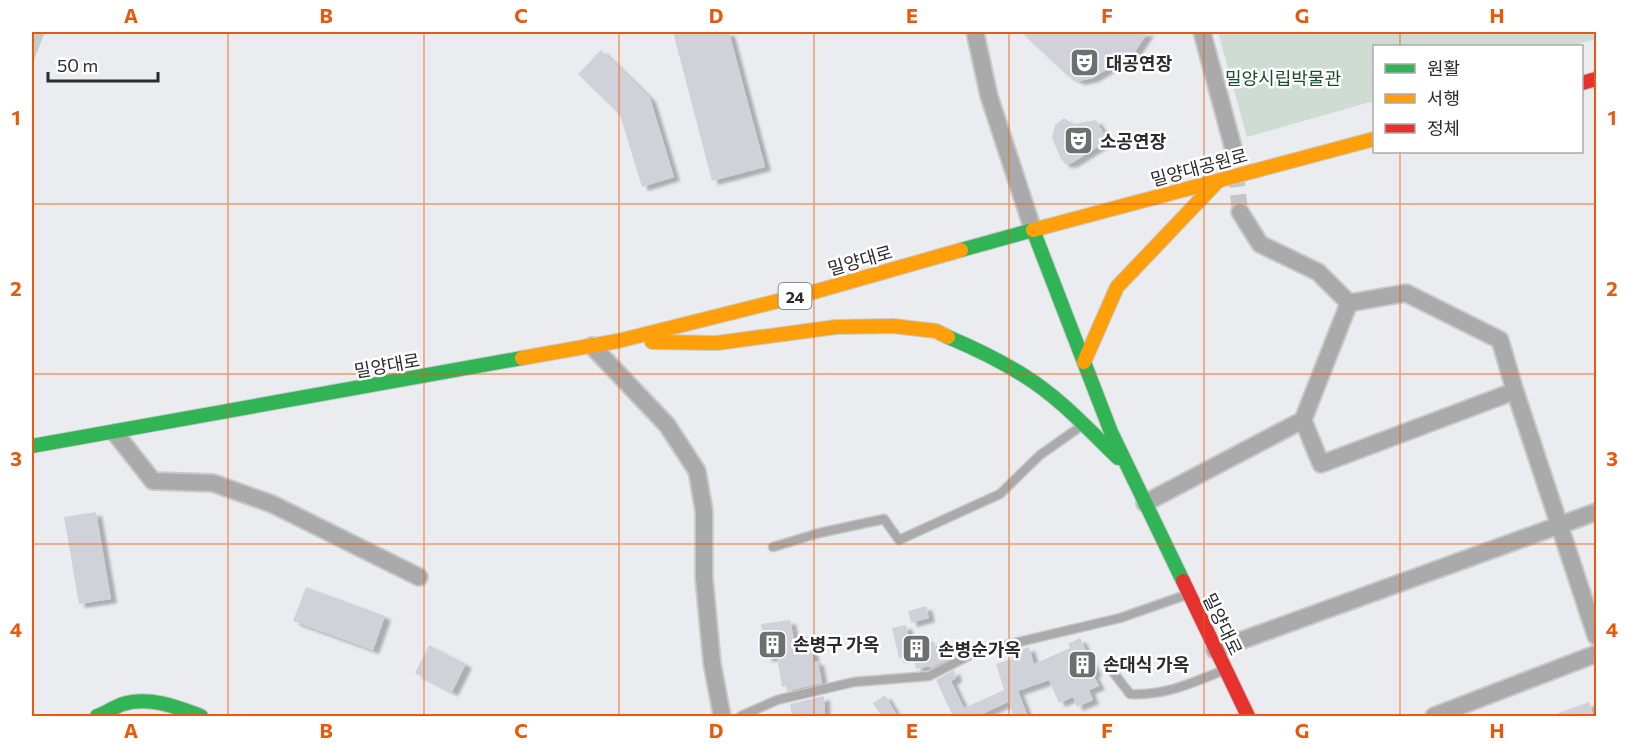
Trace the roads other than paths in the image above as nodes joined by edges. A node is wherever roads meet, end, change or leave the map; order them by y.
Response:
1 (975, 32) edge
2 (1202, 32) edge
3 (1373, 139) edge
4 (1233, 147) tunnel mouth
5 (1218, 181) junction
6 (1240, 212) tunnel mouth
7 (1033, 230) junction
8 (1349, 303) junction
9 (618, 341) junction
10 (592, 346) junction
11 (1084, 362) junction
12 (1515, 391) junction
13 (1303, 420) junction
14 (1083, 425) junction
15 (115, 433) junction
16 (32, 446) edge
17 (1128, 468) junction
18 (1145, 503) junction
19 (1596, 512) edge
20 (1559, 524) junction
21 (773, 547) dead end
22 (419, 577) dead end
23 (1188, 594) junction
24 (1596, 636) edge
25 (1215, 650) junction
26 (1596, 654) edge
27 (1225, 670) junction
28 (1113, 672) dead end
29 (1468, 710) edge
30 (98, 717) edge
31 (201, 717) edge
32 (722, 717) edge
33 (741, 717) edge
34 (1248, 717) edge
35 (1434, 717) edge

1 - 7 street
2 - 4 street
3 - 5 main road, 밀양대공원로
5 - 7 main road, 밀양대공원로
5 - 11 main road
6 - 8 street
7 - 9 main road, 밀양대로 / 24
7 - 11 main road, 밀양대로
8 - 12 street
8 - 13 street
9 - 10 main road, 밀양대로 / 24
9 - 14 main road
10 - 15 main road, 밀양대로 / 24
10 - 32 street
11 - 17 main road, 밀양대로
12 - 13 street
12 - 20 street
13 - 18 street
14 - 17 main road
14 - 21 lane
15 - 16 main road, 밀양대로 / 24
15 - 22 street
17 - 18 main road, 밀양대로
18 - 23 main road, 밀양대로
19 - 20 street
20 - 24 street
20 - 25 street
23 - 25 main road, 밀양대로
23 - 33 lane
25 - 27 main road, 밀양대로
26 - 29 street
27 - 28 lane
27 - 34 main road, 밀양대로
29 - 35 street
30 - 31 main road

